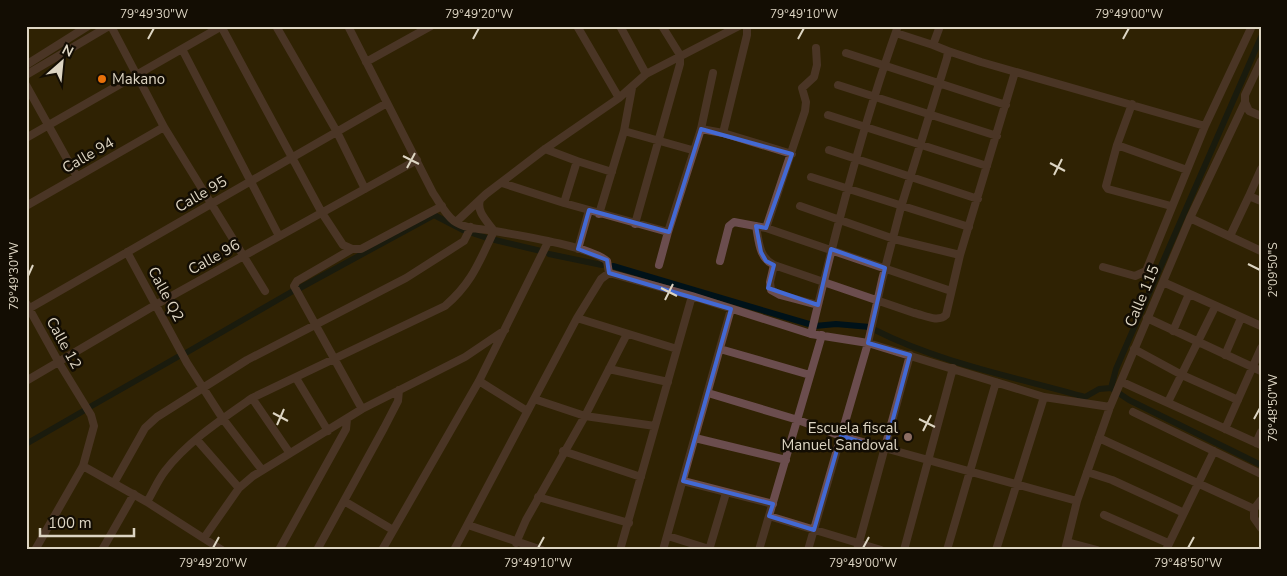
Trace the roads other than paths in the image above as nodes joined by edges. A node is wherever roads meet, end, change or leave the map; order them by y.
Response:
1 (88, 26) edge
2 (110, 26) edge
3 (221, 26) edge
4 (276, 26) edge
5 (348, 26) edge
6 (430, 26) edge
7 (577, 26) edge
8 (620, 26) edge
9 (739, 26) edge
10 (747, 26) edge
11 (940, 26) edge
12 (1252, 26) edge
13 (663, 27) edge
14 (897, 30) edge
15 (933, 45) junction
16 (816, 48) dead end
17 (182, 49) junction
18 (948, 51) junction
19 (846, 53) dead end
20 (680, 55) junction
21 (1261, 61) edge
22 (366, 62) junction
23 (27, 64) edge
24 (884, 66) junction
25 (1015, 72) junction
26 (714, 73) dead end
27 (646, 74) junction
28 (26, 75) edge
29 (136, 75) junction
30 (26, 85) edge
31 (940, 85) junction
32 (838, 86) dead end
33 (632, 88) junction
34 (873, 97) junction
35 (619, 98) junction
36 (1245, 102) junction
37 (387, 103) junction
38 (1132, 104) junction
39 (1006, 105) junction
40 (828, 115) dead end
41 (929, 116) junction
42 (1261, 116) edge
43 (49, 125) junction
44 (1205, 126) junction
45 (164, 127) junction
46 (865, 128) junction
47 (701, 129) junction
48 (624, 131) junction
49 (337, 132) junction
50 (723, 133) junction
51 (997, 136) junction
52 (26, 138) edge
53 (659, 140) junction
54 (921, 145) junction
55 (1117, 145) junction
56 (545, 149) junction
57 (692, 150) junction
58 (829, 150) dead end
59 (792, 154) junction
60 (291, 158) junction
61 (856, 159) junction
62 (417, 160) junction
63 (577, 161) junction
64 (987, 166) junction
65 (1261, 169) edge
66 (1186, 170) junction
67 (612, 172) junction
68 (912, 176) junction
69 (77, 177) junction
70 (811, 177) dead end
71 (251, 180) junction
72 (502, 183) junction
73 (365, 189) junction
74 (848, 190) junction
75 (1249, 196) junction
76 (978, 199) junction
77 (480, 200) junction
78 (1261, 201) edge
79 (564, 203) junction
80 (212, 204) junction
81 (26, 206) edge
82 (442, 206) junction
83 (800, 206) dead end
84 (1171, 206) junction
85 (901, 207) junction
86 (589, 210) junction
87 (322, 213) junction
88 (599, 214) junction
89 (1190, 218) junction
90 (839, 221) junction
91 (456, 222) junction
92 (635, 224) junction
93 (756, 226) junction
94 (471, 227) junction
95 (766, 228) junction
96 (969, 228) junction
97 (494, 231) junction
98 (668, 232) junction
99 (279, 236) junction
100 (1230, 236) junction
101 (894, 239) junction
102 (548, 242) junction
103 (352, 249) junction
104 (578, 249) junction
105 (831, 249) junction
106 (1261, 251) edge
107 (127, 252) junction
108 (960, 255) junction
109 (242, 257) junction
110 (720, 262) dead end
111 (659, 265) dead end
112 (774, 265) junction
113 (1103, 267) dead end
114 (885, 268) junction
115 (609, 271) junction
116 (1163, 282) junction
117 (823, 283) junction
118 (951, 290) junction
119 (265, 291) dead end
120 (1189, 294) junction
121 (692, 296) junction
122 (877, 299) junction
123 (156, 304) junction
124 (28, 306) edge
125 (818, 306) junction
126 (1215, 307) junction
127 (731, 309) junction
128 (577, 318) junction
129 (1147, 318) junction
130 (1241, 318) junction
131 (315, 324) junction
132 (1261, 326) edge
133 (506, 330) junction
134 (1173, 331) junction
135 (627, 334) junction
136 (811, 334) junction
137 (822, 336) junction
138 (868, 343) junction
139 (1198, 343) junction
140 (1261, 348) edge
141 (677, 349) junction
142 (720, 349) junction
143 (1134, 349) junction
144 (910, 355) junction
145 (1224, 355) junction
146 (334, 360) junction
147 (58, 362) junction
148 (953, 368) junction
149 (1252, 368) junction
150 (609, 369) junction
151 (1261, 371) edge
152 (810, 375) junction
153 (1182, 375) junction
154 (296, 378) junction
155 (26, 381) edge
156 (479, 381) junction
157 (668, 382) junction
158 (996, 382) junction
159 (1121, 384) junction
160 (204, 388) junction
161 (399, 390) junction
162 (708, 393) junction
163 (1044, 397) junction
164 (252, 398) junction
165 (534, 399) junction
166 (1238, 400) junction
167 (1168, 402) junction
168 (1110, 407) junction
169 (362, 409) junction
170 (527, 411) junction
171 (1133, 412) dead end
172 (585, 416) junction
173 (223, 419) junction
174 (347, 419) junction
175 (798, 420) junction
176 (655, 426) junction
177 (1225, 429) junction
178 (328, 430) junction
179 (1261, 432) edge
180 (842, 436) junction
181 (695, 438) junction
182 (1100, 438) junction
183 (196, 440) junction
184 (1258, 444) edge
185 (885, 449) junction
186 (563, 451) junction
187 (1214, 451) junction
188 (289, 452) junction
189 (786, 460) junction
190 (929, 461) junction
191 (83, 466) junction
192 (262, 470) junction
193 (970, 472) junction
194 (1088, 472) junction
195 (1261, 474) edge
196 (641, 477) junction
197 (683, 481) junction
198 (1198, 482) junction
199 (114, 483) junction
200 (1016, 484) junction
201 (239, 488) junction
202 (726, 493) junction
203 (134, 494) junction
204 (538, 497) junction
205 (1261, 500) edge
206 (344, 501) junction
207 (1077, 501) junction
208 (147, 502) junction
209 (773, 504) junction
210 (1254, 509) junction
211 (1184, 513) junction
212 (1104, 515) dead end
213 (769, 516) junction
214 (629, 523) junction
215 (468, 525) junction
216 (1261, 528) edge
217 (393, 530) junction
218 (814, 530) junction
219 (668, 536) junction
220 (204, 538) junction
221 (516, 543) junction
222 (858, 546) edge
223 (1066, 546) edge
224 (1167, 546) edge
225 (103, 549) edge
226 (709, 549) edge
227 (35, 550) edge
228 (222, 550) edge
229 (278, 550) edge
230 (316, 550) edge
231 (382, 550) edge
232 (454, 550) edge
233 (542, 550) edge
234 (620, 550) edge
235 (663, 550) edge
236 (759, 550) edge
237 (808, 550) edge
238 (881, 550) edge
239 (904, 550) edge
240 (947, 550) edge
241 (996, 550) edge
242 (1097, 550) edge

1 - 23 street
2 - 28 street
2 - 29 street
3 - 17 street
3 - 60 street
4 - 49 street
5 - 22 street
6 - 22 street
7 - 35 street
8 - 27 street
9 - 20 street
10 - 50 street
11 - 15 street
12 - 44 street
13 - 20 street
14 - 15 street
14 - 24 street
15 - 18 street
16 - 59 street
17 - 29 street
17 - 71 street
18 - 25 street
18 - 31 street
19 - 24 street
20 - 27 street
20 - 53 street
21 - 36 street, Calle 115
22 - 37 street
24 - 31 street
24 - 34 street
25 - 38 street
25 - 39 street
26 - 47 street
27 - 33 street
29 - 43 street
29 - 45 street
30 - 43 street
31 - 39 street
31 - 41 street
32 - 34 street
33 - 35 street
33 - 48 street
34 - 41 street
34 - 46 street
35 - 56 street
36 - 42 street
36 - 89 street, Calle 115
37 - 49 street, Calle 95
37 - 62 street
38 - 44 street
38 - 55 street
39 - 51 street
40 - 46 street
41 - 51 street
41 - 54 street
43 - 52 street
43 - 69 street
44 - 66 street
45 - 69 street, Calle 94
45 - 80 street
46 - 54 street
46 - 61 street
47 - 50 street
47 - 57 street
48 - 53 street
48 - 67 street
49 - 60 street, Calle 95
49 - 73 street
50 - 59 street
51 - 64 street
53 - 57 street
53 - 92 street
54 - 64 street
54 - 68 street
55 - 66 street
55 - 84 street
56 - 63 street
56 - 72 street
57 - 98 street
58 - 61 street
59 - 95 street
60 - 71 street, Calle 95
60 - 87 street
61 - 68 street
61 - 74 street
62 - 73 street, Calle 96
62 - 82 street
63 - 67 street
63 - 79 street
64 - 76 street
65 - 75 street
66 - 84 street
67 - 88 street
68 - 76 street
68 - 85 street
69 - 81 street, Calle 94
70 - 74 street
71 - 80 street, Calle 95
71 - 99 street
72 - 77 street
72 - 79 street
73 - 87 street, Calle 96
74 - 85 street
74 - 90 street
75 - 78 street
75 - 100 street
76 - 96 street
77 - 91 street
77 - 97 street
79 - 86 street
80 - 107 street, Calle 95
80 - 109 street
82 - 91 street
82 - 103 street
83 - 90 street
84 - 113 street
85 - 96 street
85 - 101 street
86 - 88 street
86 - 104 street
87 - 99 street, Calle 96
87 - 103 street
88 - 92 street
89 - 100 street
89 - 116 street, Calle 115
90 - 101 street
90 - 105 street
91 - 94 street
92 - 98 street
93 - 95 street
93 - 110 street
93 - 112 street
94 - 97 street
94 - 131 street
95 - 105 street
96 - 108 street
97 - 102 street
97 - 146 street
98 - 111 street
99 - 109 street, Calle 96
100 - 106 street
101 - 108 street
101 - 114 street
102 - 104 street
102 - 133 street
103 - 131 street
104 - 115 street
105 - 114 street
105 - 117 street
107 - 123 street, Calle Q2
107 - 124 street, Calle 95
108 - 118 street
109 - 119 street
109 - 123 street, Calle 96
112 - 117 street
112 - 125 street
114 - 118 street
114 - 122 street
115 - 121 street
115 - 128 street
116 - 120 street
116 - 129 street, Calle 115
117 - 122 street
117 - 125 street
118 - 122 street
120 - 126 street
120 - 134 street
121 - 127 street
121 - 141 street
122 - 138 street
123 - 147 street, Calle 96
123 - 160 street, Calle Q2
124 - 147 street, Calle 12
125 - 136 street
126 - 130 street
126 - 139 street
127 - 136 street
127 - 142 street
128 - 135 street
128 - 165 street
129 - 134 street
129 - 143 street, Calle 115
130 - 132 street
130 - 145 street
131 - 146 street
131 - 160 street
133 - 156 street
133 - 161 street
134 - 139 street
135 - 141 street
135 - 150 street
136 - 137 street
137 - 138 street
137 - 152 street
138 - 144 street
138 - 180 street
139 - 145 street
139 - 153 street
140 - 149 street
141 - 157 street
142 - 152 street
142 - 162 street
143 - 153 street
143 - 159 street, Calle 115
144 - 148 street
144 - 185 street
145 - 149 street
146 - 154 street
146 - 169 street
147 - 155 street, Calle 96
147 - 191 street, Calle 12
148 - 158 street
148 - 190 street
149 - 151 street
149 - 166 street
150 - 157 street
150 - 172 street
152 - 175 street
153 - 166 street
153 - 167 street
154 - 164 street
154 - 178 street
156 - 170 street
156 - 217 street
157 - 176 street
158 - 163 street
158 - 193 street
159 - 167 street
159 - 168 street, Calle 115
160 - 173 street, Calle Q2
160 - 199 street
161 - 169 street
161 - 206 street
162 - 175 street
162 - 181 street
163 - 168 street
163 - 200 street
164 - 173 street
164 - 188 street
165 - 170 street
165 - 172 street
166 - 177 street
167 - 177 street
168 - 182 street, Calle 115
169 - 174 street
170 - 215 street
171 - 187 street
172 - 176 street
172 - 186 street
173 - 183 street
173 - 192 street, Calle Q2
174 - 178 street
174 - 229 street
175 - 180 street
175 - 189 street
176 - 196 street
177 - 184 street
178 - 188 street
179 - 184 street
180 - 185 street
180 - 218 street
181 - 189 street
181 - 197 street
182 - 194 street, Calle 115
182 - 198 street
183 - 201 street
183 - 208 street
185 - 190 street
185 - 222 street
186 - 196 street
186 - 204 street
187 - 195 street
187 - 198 street
188 - 192 street
189 - 209 street
190 - 193 street
190 - 239 street
191 - 199 street
191 - 227 street, Calle 12
192 - 201 street
193 - 200 street
193 - 240 street
194 - 207 street, Calle 115
194 - 211 street
196 - 214 street
197 - 202 street
197 - 219 street
198 - 210 street
198 - 211 street
199 - 203 street
200 - 207 street
200 - 241 street
201 - 220 street
202 - 209 street
202 - 226 street
203 - 208 street
203 - 225 street
204 - 214 street
204 - 221 street
205 - 210 street
206 - 217 street
206 - 230 street
207 - 223 street, Calle 115
208 - 220 street
209 - 213 street
210 - 216 street
211 - 224 street
212 - 224 street
213 - 218 street
213 - 236 street
214 - 234 street
215 - 221 street
215 - 232 street
217 - 231 street
218 - 222 street
218 - 237 street
219 - 226 street
219 - 235 street
220 - 228 street
221 - 233 street
222 - 238 street
223 - 242 street

